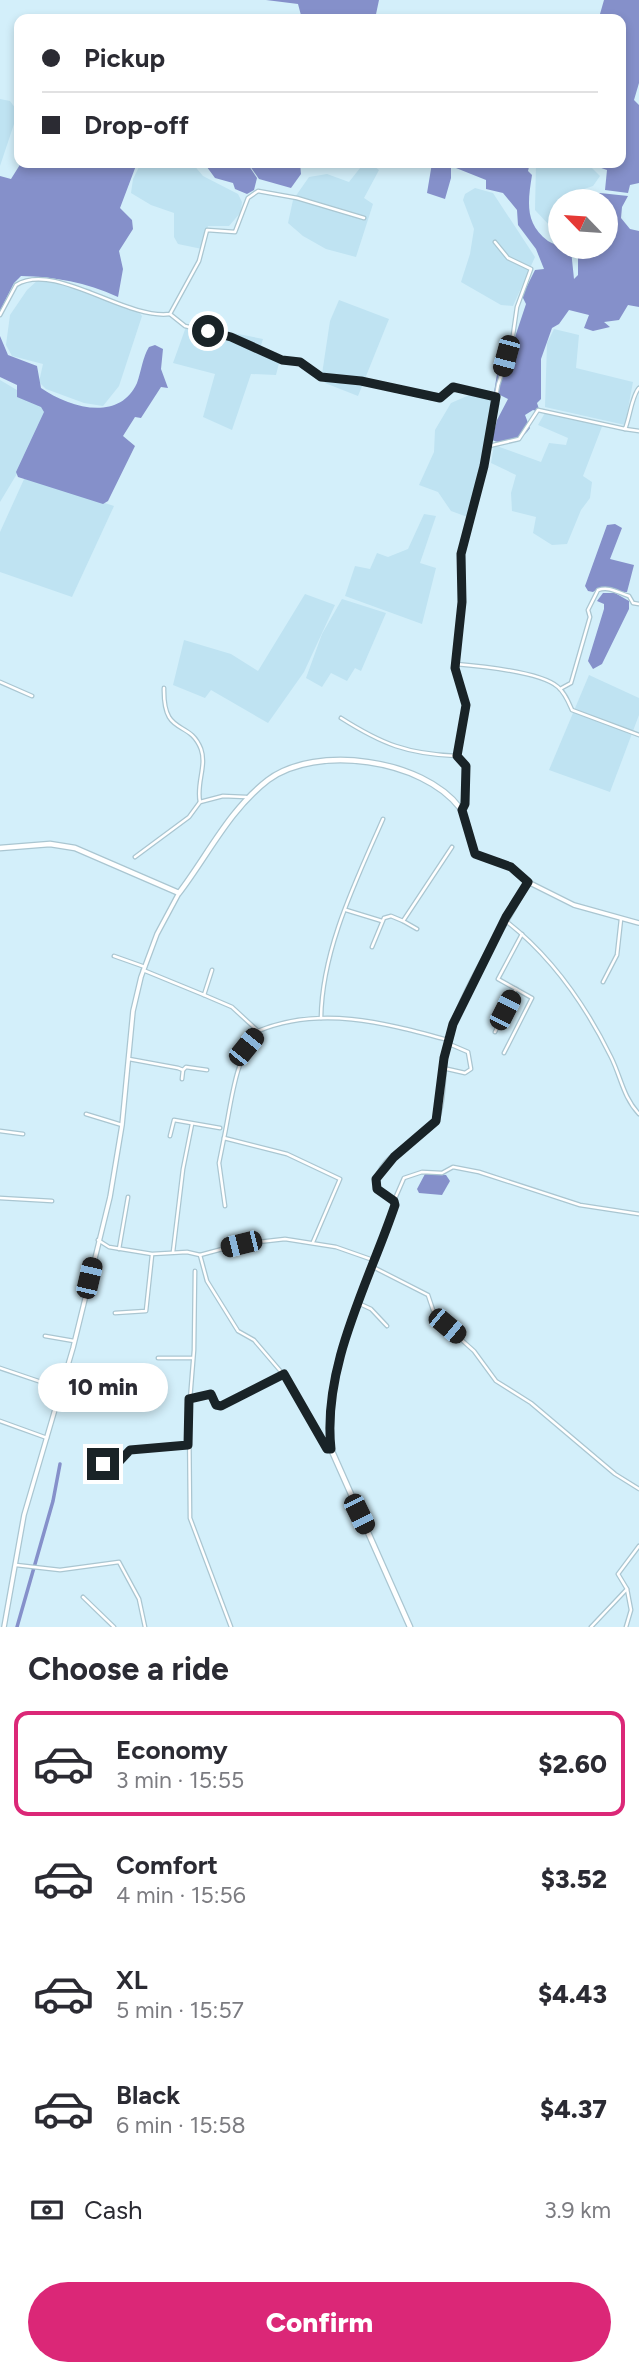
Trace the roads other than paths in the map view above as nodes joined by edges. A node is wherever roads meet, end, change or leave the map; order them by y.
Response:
1 (365, 218) dead end
2 (495, 242) dead end
3 (170, 314) junction
4 (0, 315) edge
5 (639, 388) edge
6 (496, 397) junction
7 (625, 429) junction
8 (639, 431) edge
9 (489, 446) junction
10 (639, 604) edge
11 (456, 664) junction
12 (0, 682) edge
13 (164, 688) dead end
14 (560, 689) junction
15 (32, 696) dead end
16 (341, 718) dead end
17 (639, 735) edge
18 (457, 756) junction
19 (248, 798) junction
20 (200, 802) junction
21 (462, 810) junction
22 (383, 819) dead end
23 (452, 847) dead end
24 (0, 848) edge
25 (135, 857) dead end
26 (528, 882) junction
27 (179, 893) junction
28 (346, 910) junction
29 (505, 918) junction
30 (621, 919) junction
31 (382, 921) junction
32 (403, 921) junction
33 (639, 923) edge
34 (417, 929) dead end
35 (522, 934) junction
36 (372, 947) dead end
37 (114, 956) dead end
38 (144, 969) junction
39 (212, 970) dead end
40 (603, 982) dead end
41 (516, 989) junction
42 (204, 995) junction
43 (321, 1018) junction
44 (258, 1031) junction
45 (495, 1031) dead end
46 (447, 1042) junction
47 (504, 1054) dead end
48 (129, 1059) junction
49 (443, 1068) junction
50 (183, 1070) junction
51 (206, 1070) dead end
52 (182, 1079) dead end
53 (86, 1114) dead end
54 (639, 1114) edge
55 (192, 1124) junction
56 (122, 1125) junction
57 (220, 1128) dead end
58 (0, 1131) edge
59 (23, 1134) dead end
60 (170, 1136) dead end
61 (225, 1138) junction
62 (128, 1197) dead end
63 (0, 1198) edge
64 (52, 1200) dead end
65 (394, 1201) junction
66 (225, 1206) dead end
67 (639, 1213) edge
68 (98, 1240) junction
69 (313, 1242) junction
70 (120, 1249) junction
71 (173, 1253) junction
72 (152, 1254) junction
73 (200, 1255) junction
74 (373, 1264) junction
75 (195, 1271) dead end
76 (358, 1303) junction
77 (115, 1313) dead end
78 (387, 1326) dead end
79 (45, 1336) dead end
80 (74, 1341) junction
81 (158, 1358) dead end
82 (192, 1358) junction
83 (0, 1368) edge
84 (284, 1374) junction
85 (60, 1388) junction
86 (189, 1399) junction
87 (0, 1421) edge
88 (47, 1438) junction
89 (188, 1445) junction
90 (331, 1449) junction
91 (93, 1464) dead end
92 (639, 1489) edge
93 (639, 1546) edge
94 (16, 1565) junction
95 (627, 1589) junction
96 (83, 1597) dead end
97 (4, 1627) edge
98 (114, 1627) edge
99 (145, 1627) edge
100 (231, 1627) edge
101 (410, 1627) edge
102 (591, 1627) edge
103 (626, 1627) edge

1 - 3 street
2 - 6 street
3 - 4 street
3 - 6 street
5 - 7 street
6 - 9 street
7 - 8 street
7 - 9 street
9 - 11 street
10 - 14 street
11 - 14 street
11 - 18 street
12 - 15 street
13 - 20 street
14 - 17 street
16 - 18 street
18 - 21 street
19 - 20 street
19 - 21 main road
19 - 27 main road
20 - 25 street
21 - 26 main road
22 - 28 street
23 - 32 street
24 - 27 main road
26 - 29 main road
26 - 30 street
27 - 38 street
28 - 31 street
28 - 43 street
29 - 35 street
29 - 46 main road
30 - 33 street
30 - 40 street
31 - 32 street
31 - 36 street
32 - 34 street
35 - 41 street
35 - 54 street
37 - 38 street
38 - 42 street
38 - 48 street
39 - 42 street
41 - 45 street
41 - 47 street
42 - 44 street
43 - 44 street
43 - 46 street
44 - 61 street
46 - 49 main road
46 - 49 street
48 - 50 street
48 - 56 street
49 - 65 main road
50 - 51 street
50 - 52 street
53 - 56 street
55 - 57 street
55 - 60 street
55 - 71 street
56 - 68 street
58 - 59 street
61 - 66 street
61 - 69 street
62 - 70 street
63 - 64 street
65 - 67 street
65 - 74 main road
68 - 70 street
68 - 80 street
69 - 73 street
69 - 74 street
70 - 72 street
71 - 72 street
71 - 73 street
72 - 77 street
73 - 84 street
74 - 76 main road
74 - 92 street
75 - 82 street
76 - 78 street
76 - 90 main road
79 - 80 street
80 - 85 street
81 - 82 street
82 - 86 street
83 - 85 street
84 - 86 street
84 - 90 street
85 - 88 street
86 - 89 street
87 - 88 street
88 - 94 street
89 - 91 street
89 - 100 street
90 - 101 main road
93 - 95 street
94 - 97 street
94 - 99 street
95 - 102 street
95 - 103 street
96 - 98 street

